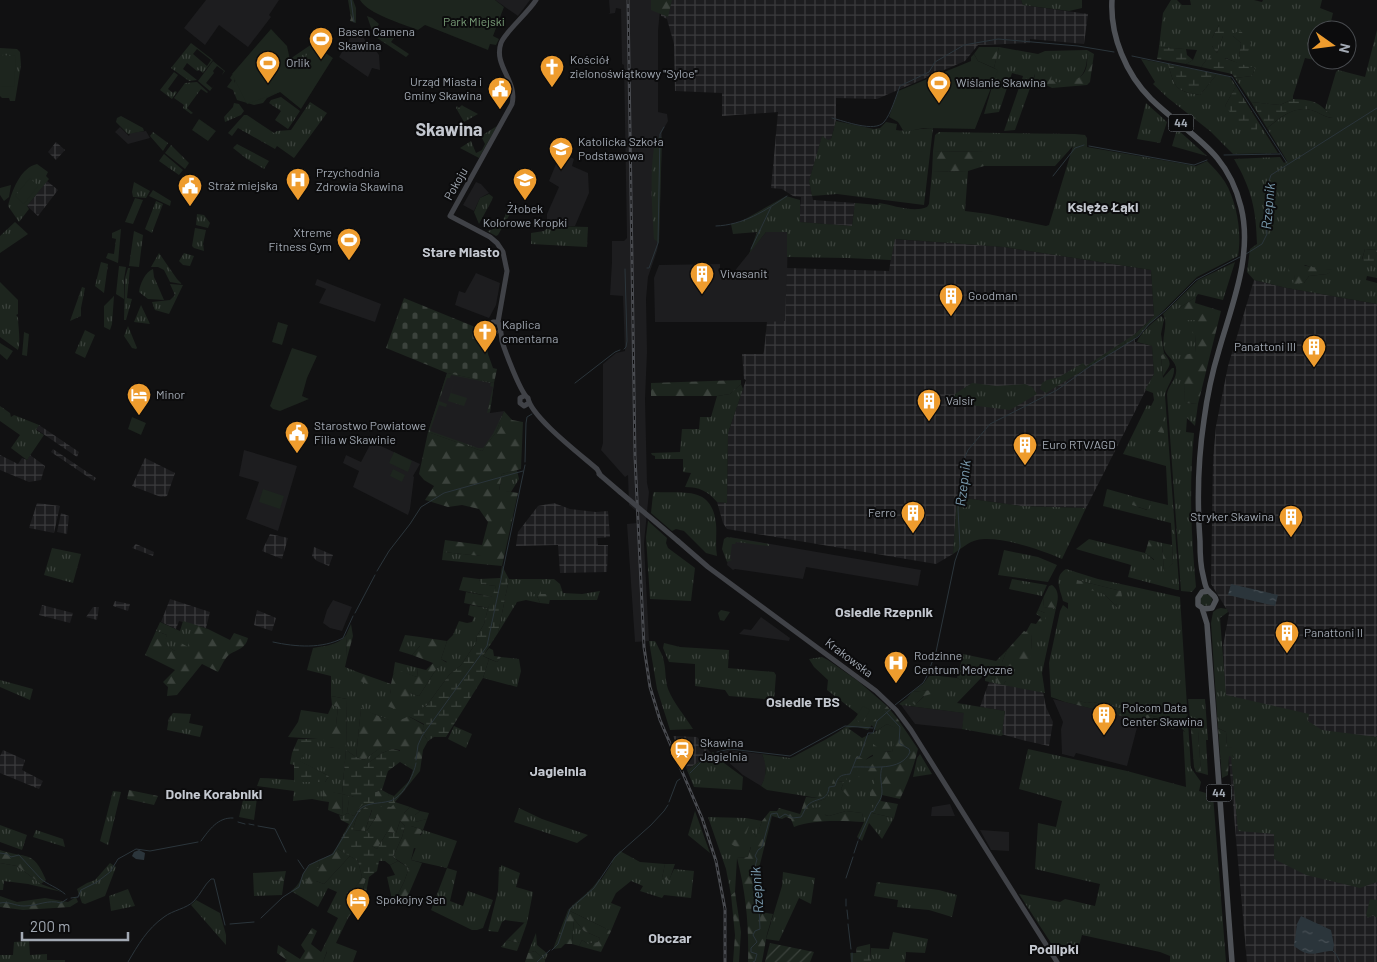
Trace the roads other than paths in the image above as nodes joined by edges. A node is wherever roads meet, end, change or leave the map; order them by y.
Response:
1 (536, 0) edge
2 (1112, 0) edge
3 (496, 322) junction
4 (498, 331) junction
5 (1203, 575) junction
6 (1209, 591) junction
7 (1202, 592) junction
8 (1202, 608) junction
9 (1210, 609) junction
10 (1207, 624) junction
11 (1057, 962) edge
12 (1232, 962) edge

1 - 3 main road, Pokoju
2 - 5 main road, 44
3 - 4 main road
3 - 4 main road
4 - 11 main road, Krakowska, bridge
5 - 6 main road, 44
5 - 7 main road, 44
6 - 7 main road
6 - 9 main road, 44
7 - 8 main road, 44
8 - 9 main road
8 - 10 main road, 44
9 - 10 main road, 44
10 - 12 main road, 44

